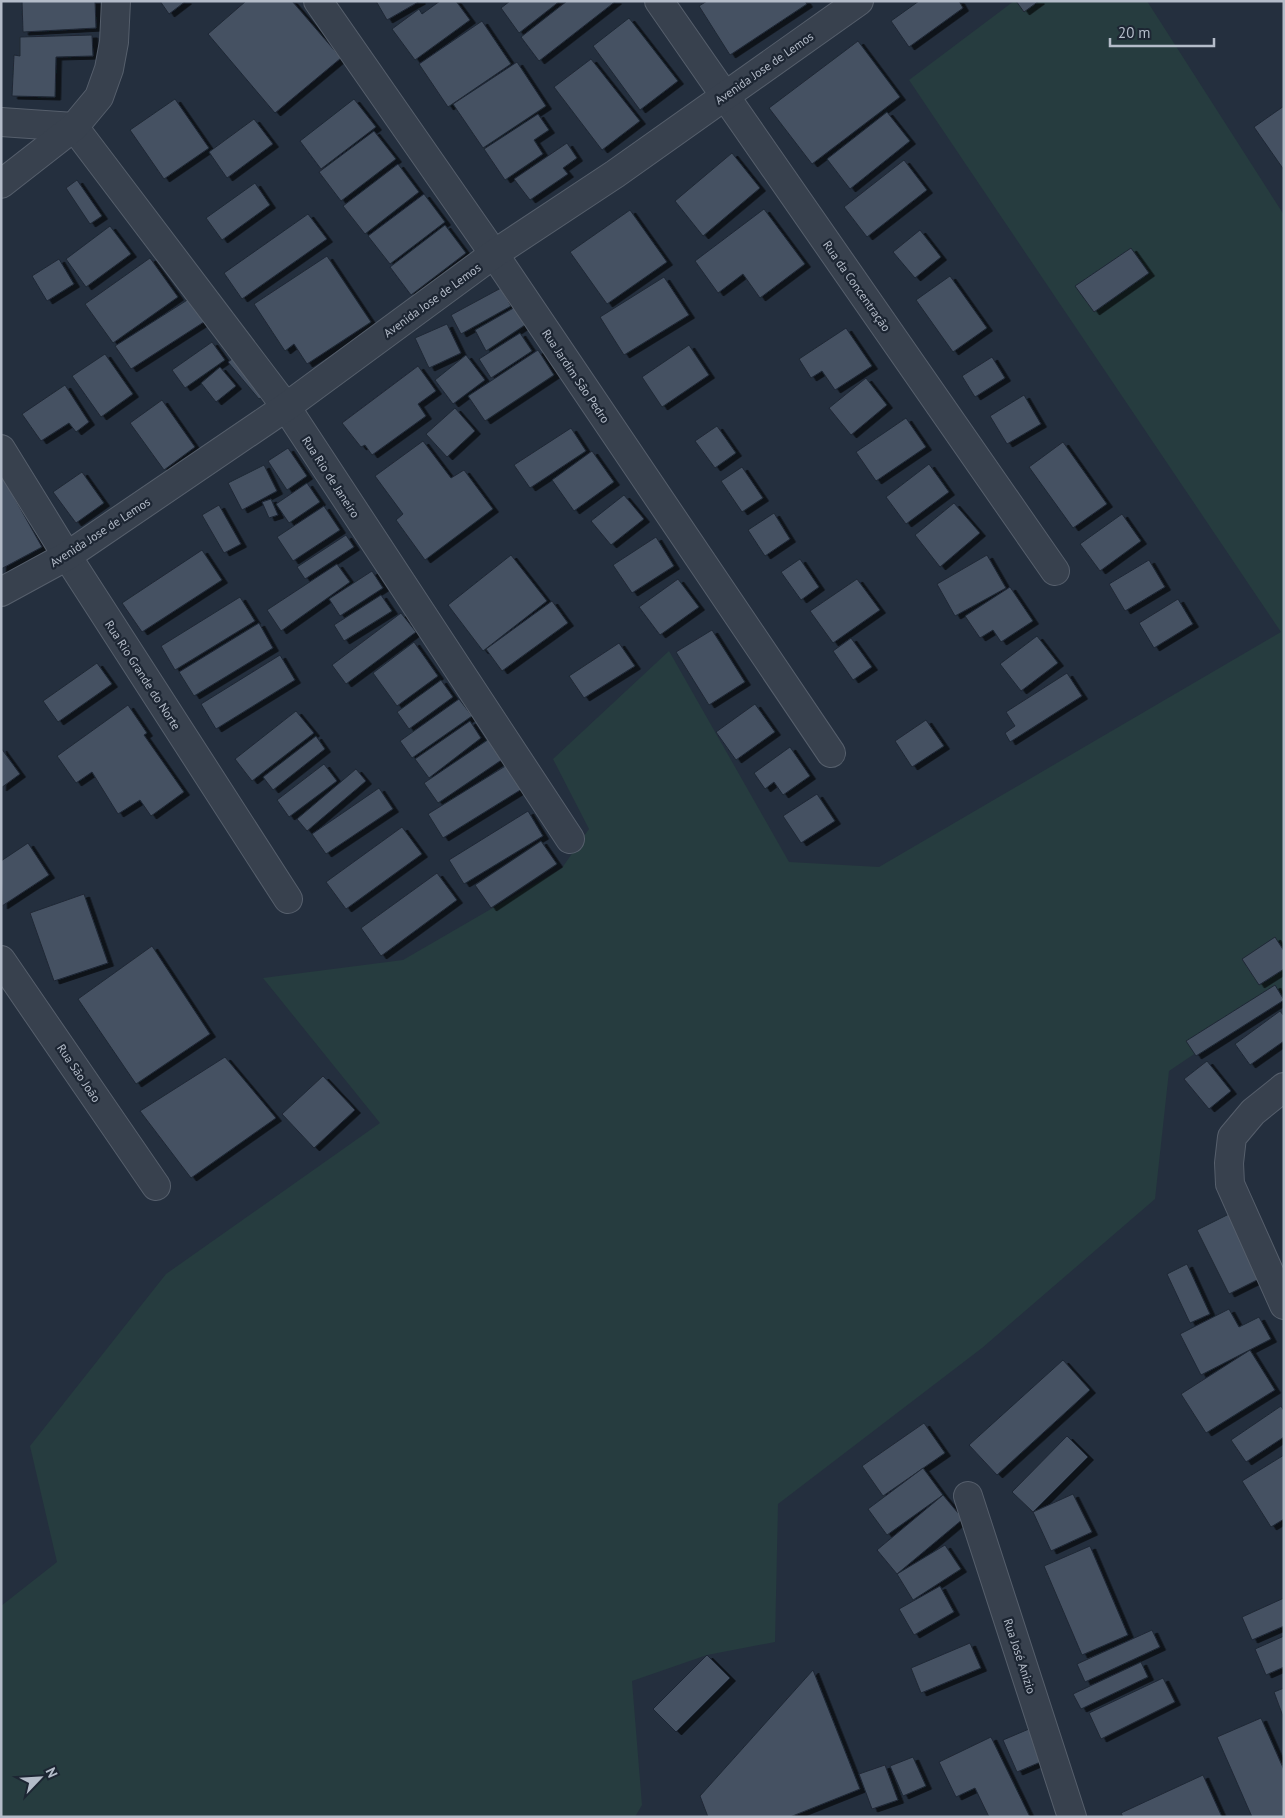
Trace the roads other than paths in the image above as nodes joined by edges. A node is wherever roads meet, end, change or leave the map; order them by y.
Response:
1 (116, 1) edge
2 (318, 1) edge
3 (659, 1) edge
4 (859, 1) edge
5 (725, 96) junction
6 (1, 122) edge
7 (74, 128) junction
8 (1, 184) edge
9 (494, 254) junction
10 (286, 407) junction
11 (1, 449) edge
12 (67, 556) junction
13 (1055, 571) dead end
14 (1, 592) edge
15 (831, 753) dead end
16 (570, 839) dead end
17 (288, 899) dead end
18 (1, 960) edge
19 (1284, 1087) edge
20 (156, 1186) dead end
21 (1284, 1305) edge
22 (968, 1496) dead end
23 (1072, 1817) edge

1 - 7 street
2 - 9 street, Rua Jardim São Pedro
3 - 5 street, Rua da Concentração
4 - 5 street, Avenida Jose de Lemos
5 - 9 street, Avenida Jose de Lemos
5 - 13 street, Rua da Concentração
6 - 7 street
7 - 8 street
7 - 10 street, Rua Rio de Janeiro
9 - 10 street, Avenida Jose de Lemos
9 - 15 street, Rua Jardim São Pedro
10 - 12 street, Avenida Jose de Lemos
10 - 16 street, Rua Rio de Janeiro
11 - 12 street, Rua Rio Grande do Norte
12 - 14 street, Avenida Jose de Lemos
12 - 17 street, Rua Rio Grande do Norte
18 - 20 street, Rua São João
19 - 21 street
22 - 23 street, Rua José Anizio

